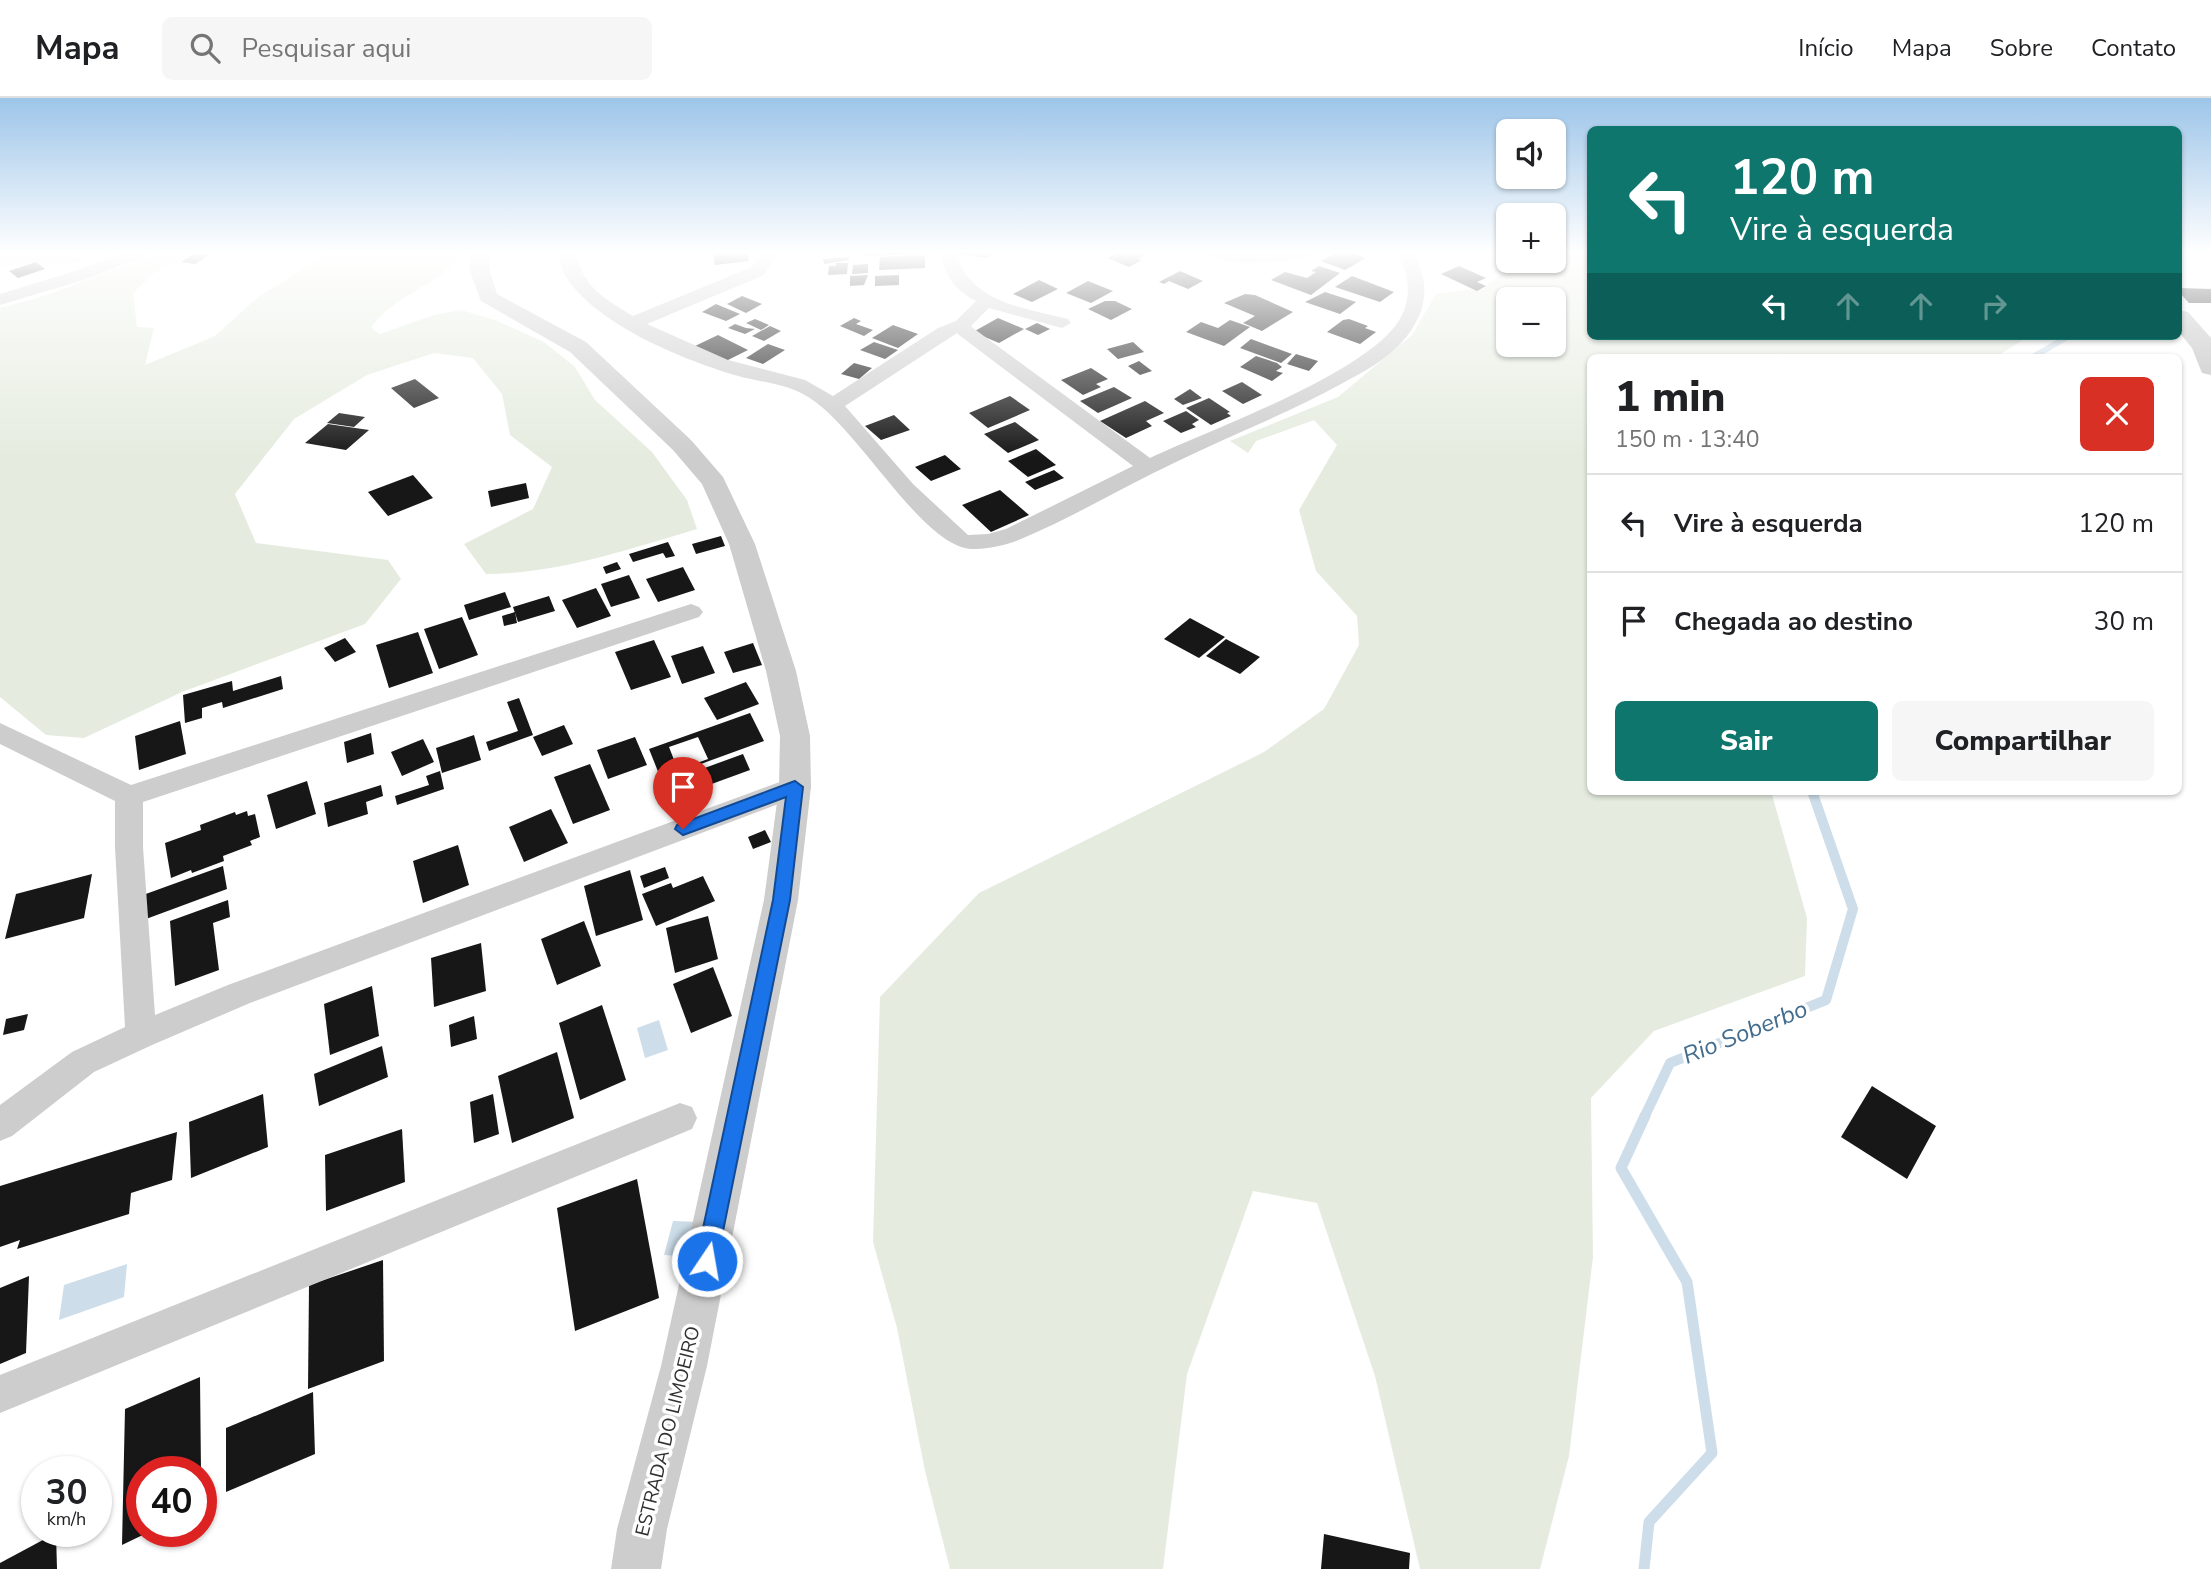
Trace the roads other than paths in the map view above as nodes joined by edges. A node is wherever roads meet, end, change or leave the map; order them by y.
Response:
1 (530, 320) edge
2 (627, 320) edge
3 (641, 320) edge
4 (967, 320) edge
5 (1051, 320) edge
6 (1409, 320) edge
7 (2182, 320) edge
8 (633, 323) junction
9 (1062, 323) dead end
10 (962, 325) junction
11 (2211, 367) edge
12 (834, 404) junction
13 (1148, 467) junction
14 (691, 612) dead end
15 (0, 732) edge
16 (795, 787) junction
17 (129, 796) junction
18 (141, 1035) junction
19 (680, 1118) dead end
20 (0, 1125) edge
21 (0, 1394) edge
22 (636, 1569) edge

1 - 16 street, ESTRADA DO LIMOEIRO
2 - 8 street
3 - 8 street
4 - 10 street
5 - 9 street
6 - 13 street
7 - 11 main road
8 - 12 street
10 - 12 street
10 - 13 street
12 - 13 street
14 - 17 street
15 - 17 street
16 - 18 street
16 - 22 street, ESTRADA DO LIMOEIRO
17 - 18 street
18 - 20 street
19 - 21 street

